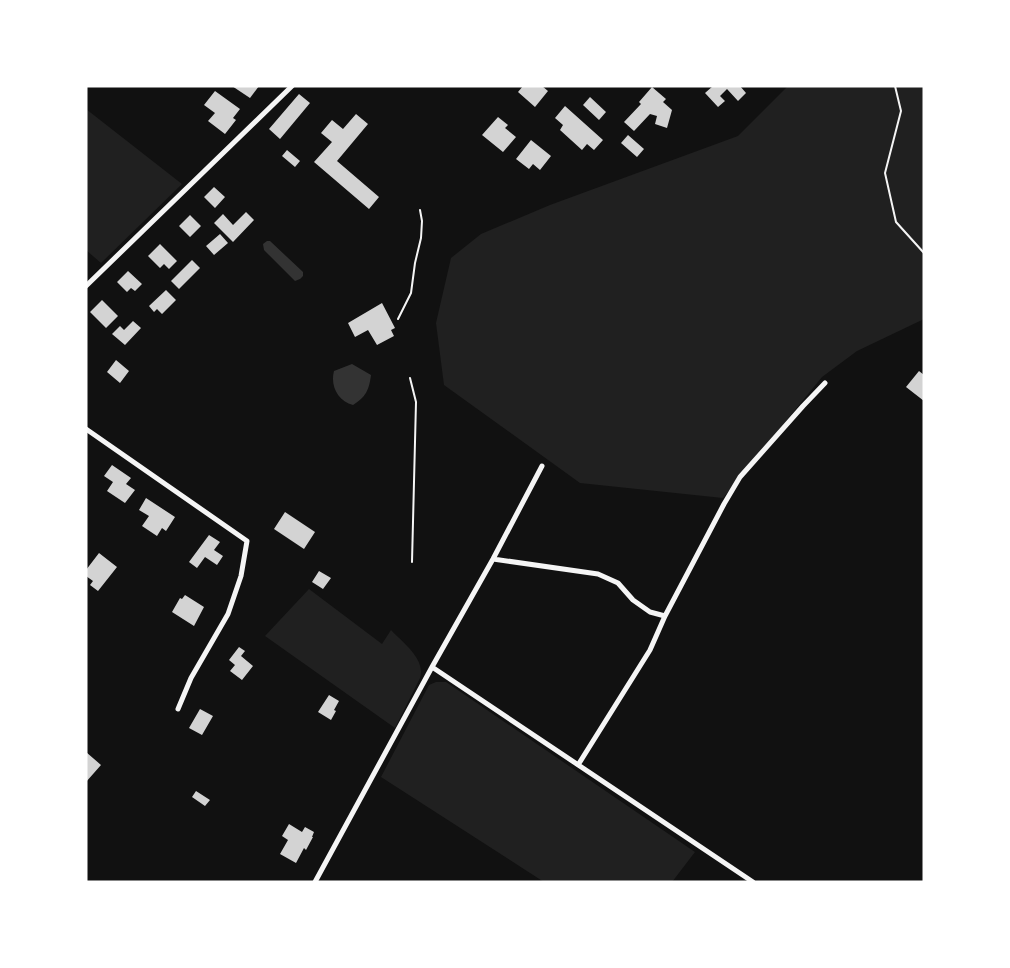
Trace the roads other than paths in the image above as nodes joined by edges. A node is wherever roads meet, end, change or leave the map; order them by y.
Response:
1 (292, 86) edge
2 (86, 286) edge
3 (825, 383) dead end
4 (86, 429) edge
5 (542, 466) dead end
6 (493, 559) junction
7 (665, 616) junction
8 (432, 667) junction
9 (178, 709) dead end
10 (578, 765) junction
11 (315, 882) edge
12 (753, 882) edge

1 - 2 street
3 - 7 street
4 - 9 street
5 - 6 street
6 - 7 street
6 - 8 street
7 - 10 street
8 - 10 street
8 - 11 street
10 - 12 street

